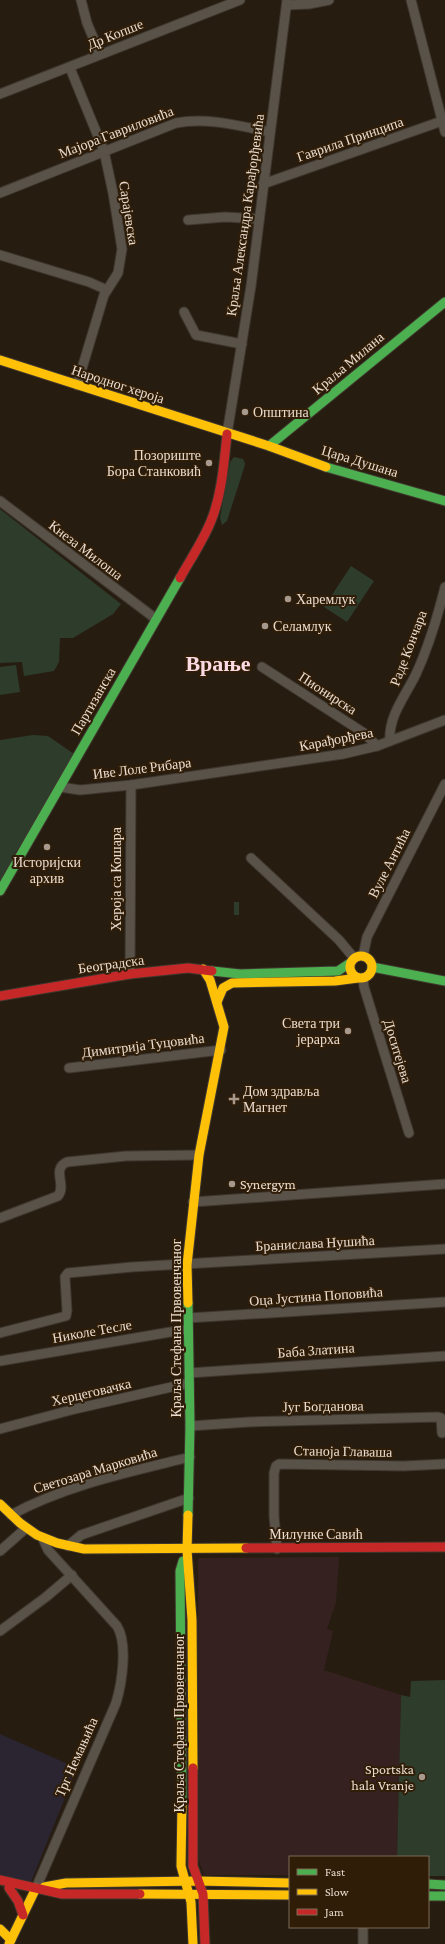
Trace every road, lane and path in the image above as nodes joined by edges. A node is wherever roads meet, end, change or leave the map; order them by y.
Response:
1 (81, 0) edge
2 (240, 0) edge
3 (329, 0) edge
4 (411, 0) edge
5 (287, 2) edge
6 (100, 54) junction
7 (70, 68) junction
8 (0, 94) edge
9 (443, 121) edge
10 (270, 132) junction
11 (445, 132) edge
12 (104, 151) junction
13 (263, 184) junction
14 (0, 194) edge
15 (259, 219) junction
16 (188, 220) dead end
17 (0, 255) edge
18 (107, 290) junction
19 (445, 302) edge
20 (184, 312) dead end
21 (242, 344) junction
22 (0, 360) edge
23 (77, 386) junction
24 (227, 434) junction
25 (269, 446) junction
26 (0, 501) edge
27 (445, 501) edge
28 (445, 587) edge
29 (156, 619) junction
30 (262, 667) dead end
31 (445, 720) edge
32 (390, 741) junction
33 (377, 746) junction
34 (228, 771) joint
35 (131, 784) junction
36 (445, 784) edge
37 (60, 787) junction
38 (251, 858) dead end
39 (0, 891) edge
40 (356, 959) junction
41 (372, 967) junction
42 (203, 969) junction
43 (130, 974) junction
44 (360, 978) junction
45 (445, 981) edge
46 (0, 996) edge
47 (217, 1002) junction
48 (221, 1050) junction
49 (69, 1068) dead end
50 (409, 1133) dead end
51 (199, 1155) junction
52 (445, 1184) edge
53 (193, 1202) junction
54 (0, 1218) edge
55 (445, 1249) edge
56 (187, 1265) junction
57 (445, 1302) edge
58 (188, 1318) junction
59 (188, 1329) junction
60 (0, 1333) edge
61 (445, 1356) edge
62 (0, 1361) edge
63 (189, 1373) junction
64 (189, 1383) junction
65 (190, 1426) junction
66 (0, 1429) edge
67 (442, 1433) dead end
68 (190, 1457) junction
69 (445, 1464) edge
70 (189, 1498) junction
71 (0, 1504) edge
72 (11, 1515) junction
73 (25, 1529) junction
74 (43, 1539) junction
75 (68, 1546) junction
76 (445, 1547) edge
77 (161, 1549) junction
78 (277, 1549) junction
79 (187, 1550) junction
80 (0, 1551) edge
81 (180, 1571) junction
82 (72, 1575) junction
83 (181, 1620) junction
84 (192, 1620) junction
85 (0, 1630) edge
86 (0, 1880) edge
87 (198, 1881) junction
88 (184, 1882) junction
89 (289, 1883) edge
90 (429, 1884) edge
91 (445, 1885) edge
92 (4, 1887) edge
93 (36, 1888) junction
94 (189, 1894) junction
95 (203, 1894) junction
96 (289, 1894) edge
97 (429, 1896) edge
98 (445, 1896) edge
99 (23, 1915) junction
100 (363, 1928) edge
101 (0, 1929) edge
102 (10, 1942) edge
103 (193, 1944) edge
104 (205, 1944) edge
105 (363, 1944) edge

1 - 6 street
2 - 6 street, Др Копше
3 - 5 street
4 - 9 street
5 - 10 street, Краља Александра Карађорђевића
6 - 7 street, Др Копше
7 - 8 street, Др Копше
7 - 12 street, Сарајевска
9 - 11 street
9 - 13 street, Гаврила Принципа
10 - 12 street, Мајора Гавриловића
10 - 13 street, Краља Александра Карађорђевића
12 - 14 street, Мајора Гавриловића
12 - 18 street, Сарајевска
13 - 15 street, Краља Александра Карађорђевића
15 - 16 street
15 - 21 street, Краља Александра Карађорђевића
17 - 18 street
18 - 23 street, Сарајевска
19 - 25 street, Краља Милана
20 - 21 street
21 - 24 street, Краља Александра Карађорђевића
22 - 23 street, Народног хероја
23 - 24 street, Народног хероја
24 - 25 street, Народног хероја
24 - 29 street, Партизанска
25 - 27 street, Цара Душана
26 - 29 street, Кнеза Милоша
28 - 32 street, Раде Кончара
29 - 37 street, Партизанска
30 - 33 street, Пионирска
31 - 32 street, Карађорђева
32 - 33 street, Карађорђева
33 - 34 street, Карађорђева
34 - 35 street, Иве Лоле Рибара
35 - 37 street, Иве Лоле Рибара
35 - 43 street, Хероја са Кошара
36 - 40 street, Вуле Антића
37 - 39 street, Партизанска
38 - 40 street
40 - 41 street
40 - 42 street, Београдска
40 - 44 street
41 - 44 street
41 - 45 street
42 - 43 street, Београдска
42 - 47 street, Краља Стефана Првовенчаног
43 - 46 street, Београдска
44 - 47 street
44 - 50 street, Доситејева
47 - 48 street, Краља Стефана Првовенчаног
48 - 49 street, Димитрија Туцовића
48 - 51 street, Краља Стефана Првовенчаног
51 - 53 street, Краља Стефана Првовенчаног
51 - 54 street
52 - 53 street
53 - 56 street, Краља Стефана Првовенчаног
55 - 56 street, Бранислава Нушића
56 - 58 street, Краља Стефана Првовенчаног
56 - 60 street, Бранислава Нушића
57 - 58 street, Оца Јустина Поповића
58 - 59 street, Краља Стефана Првовенчаног
59 - 62 street, Николе Тесле
59 - 63 street, Краља Стефана Првовенчаног
61 - 63 street, Баба Златина
63 - 64 street, Краља Стефана Првовенчаног
64 - 65 street, Краља Стефана Првовенчаног
64 - 66 street, Херцеговачка
65 - 67 street, Југ Богданова
65 - 68 street, Краља Стефана Првовенчаног
68 - 70 street, Краља Стефана Првовенчаног
68 - 72 street, Светозара Марковића
69 - 78 street, Станоја Главаша
70 - 75 street
70 - 79 street, Краља Стефана Првовенчаног
71 - 72 street, Милунке Савић
72 - 73 street, Милунке Савић
73 - 74 street, Милунке Савић
73 - 80 street
74 - 75 street, Милунке Савић
74 - 82 street
75 - 77 street, Милунке Савић
76 - 78 street, Милунке Савић
77 - 79 street, Милунке Савић
77 - 81 street
78 - 79 street, Милунке Савић
79 - 81 street, Краља Стефана Првовенчаног
79 - 84 street, Краља Стефана Првовенчаног
81 - 83 street, Краља Стефана Првовенчаног
82 - 85 street
82 - 93 street, Трг Немањића
83 - 84 street
83 - 88 street, Краља Стефана Првовенчаног
84 - 87 street, Краља Стефана Првовенчаног
86 - 93 street
87 - 88 street
87 - 89 street
87 - 95 street, Краља Стефана Првовенчаног
88 - 93 street
88 - 94 street, Краља Стефана Првовенчаног
90 - 91 street
92 - 93 street
92 - 99 street
93 - 94 street
93 - 99 street
94 - 95 street
94 - 103 street, Краља Стефана Првовенчаног
95 - 96 street
95 - 104 street, Краља Стефана Првовенчаног
97 - 98 street
99 - 102 street
100 - 105 street
101 - 102 street

